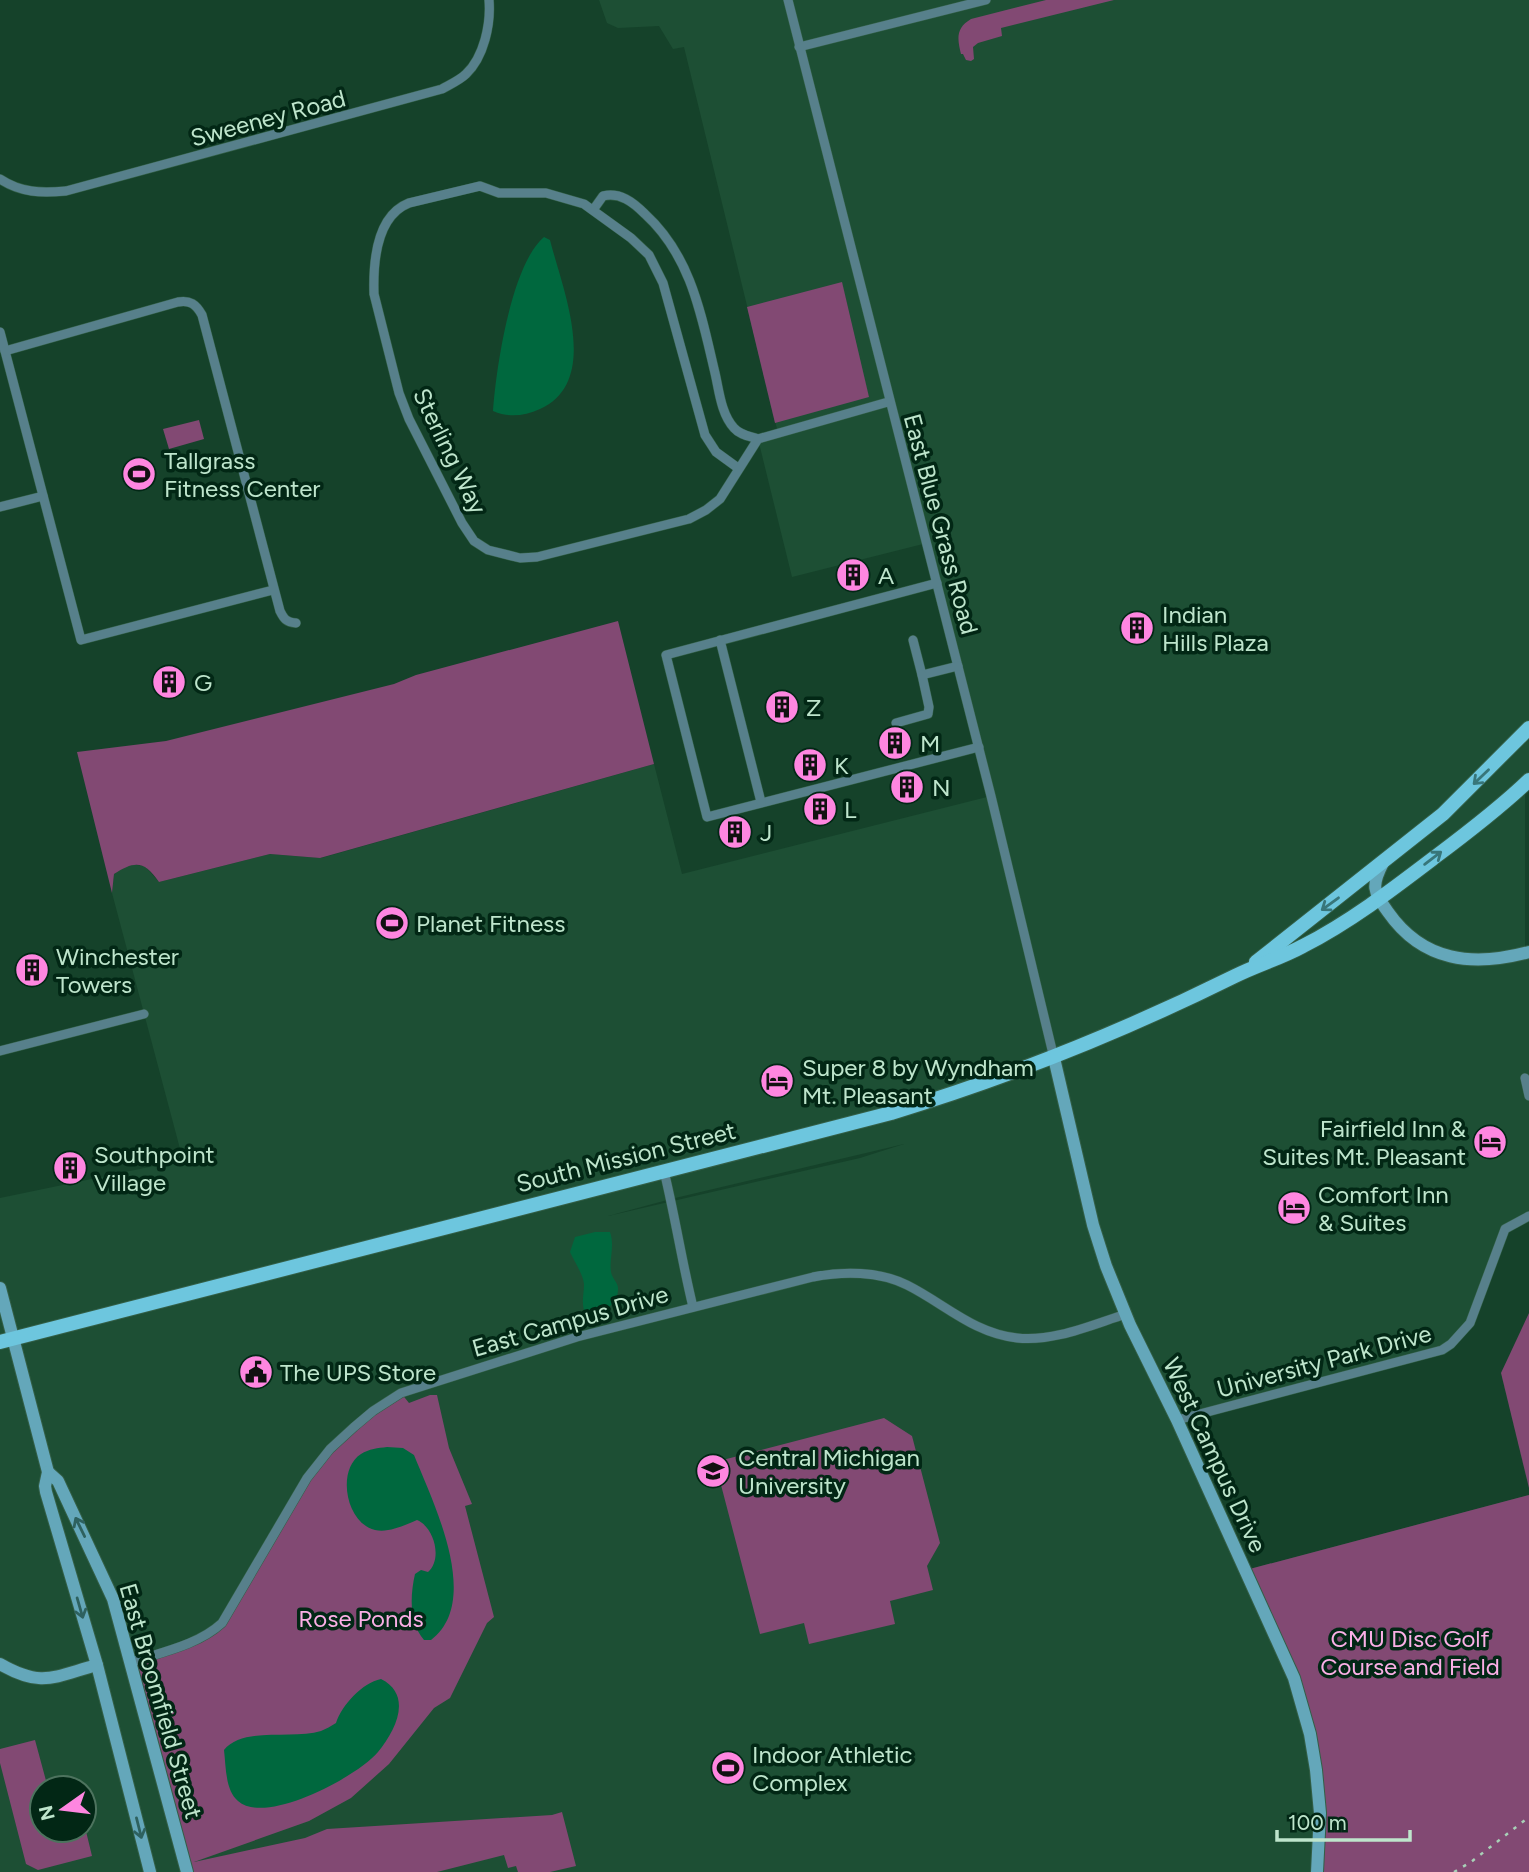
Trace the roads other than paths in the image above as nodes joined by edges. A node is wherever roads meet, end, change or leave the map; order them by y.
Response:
1 (488, 0) edge
2 (788, 0) edge
3 (986, 0) edge
4 (799, 47) junction
5 (0, 179) edge
6 (593, 210) junction
7 (0, 332) edge
8 (5, 351) junction
9 (888, 402) junction
10 (758, 439) junction
11 (738, 468) junction
12 (43, 496) junction
13 (0, 507) edge
14 (937, 583) junction
15 (273, 590) junction
16 (296, 623) dead end
17 (720, 640) junction
18 (913, 640) dead end
19 (958, 666) junction
20 (922, 675) junction
21 (896, 723) dead end
22 (1529, 728) edge
23 (979, 747) junction
24 (1529, 780) edge
25 (761, 802) junction
26 (1384, 862) junction
27 (1379, 900) junction
28 (1529, 952) edge
29 (1247, 970) junction
30 (145, 1014) dead end
31 (0, 1051) edge
32 (1054, 1058) junction
33 (1525, 1078) dead end
34 (1529, 1096) edge
35 (664, 1171) junction
36 (1529, 1216) edge
37 (0, 1288) edge
38 (693, 1307) junction
39 (1126, 1314) junction
40 (7, 1341) edge
41 (1177, 1420) junction
42 (48, 1472) junction
43 (68, 1565) junction
44 (98, 1565) junction
45 (132, 1662) junction
46 (0, 1664) edge
47 (97, 1665) junction
48 (150, 1872) edge
49 (187, 1872) edge
50 (1317, 1872) edge

1 - 5 street, Sweeney Road
2 - 4 street, East Blue Grass Road
3 - 4 street
4 - 9 street, East Blue Grass Road
6 - 10 street
6 - 11 street, Sterling Way
6 - 11 street, Sterling Way
7 - 8 street
8 - 12 street
8 - 15 street
9 - 10 street
9 - 14 street, East Blue Grass Road
10 - 11 street, Sterling Way
12 - 13 street
12 - 15 street
14 - 17 street
14 - 19 street, East Blue Grass Road
15 - 16 street
17 - 25 street
17 - 25 street
18 - 20 street
19 - 20 street
19 - 23 street, East Blue Grass Road
20 - 21 street
22 -> 26 main road, South Mission Street
23 - 25 street
23 - 32 street, East Blue Grass Road
27 -> 24 main road, South Mission Street
26 - 27 main road
26 -> 29 main road, South Mission Street
27 - 28 main road
27 - 29 main road, South Mission Street
29 - 32 main road, South Mission Street
30 - 31 street
32 - 35 main road, South Mission Street
32 - 39 main road, West Campus Drive
33 - 34 street
35 - 38 street
35 - 40 main road, South Mission Street
36 - 41 street, University Park Drive
37 - 40 main road, East Broomfield Street
38 - 39 street, East Campus Drive
38 - 45 street, East Campus Drive
39 - 41 main road, West Campus Drive
40 - 42 main road, East Broomfield Street
41 - 50 main road, West Campus Drive
42 - 43 main road, East Broomfield Street
44 -> 42 main road, East Broomfield Street
43 - 44 main road
43 -> 47 main road, East Broomfield Street
44 - 45 main road, East Broomfield Street
45 - 49 main road, East Broomfield Street
46 - 47 main road
47 -> 48 main road, East Broomfield Street

